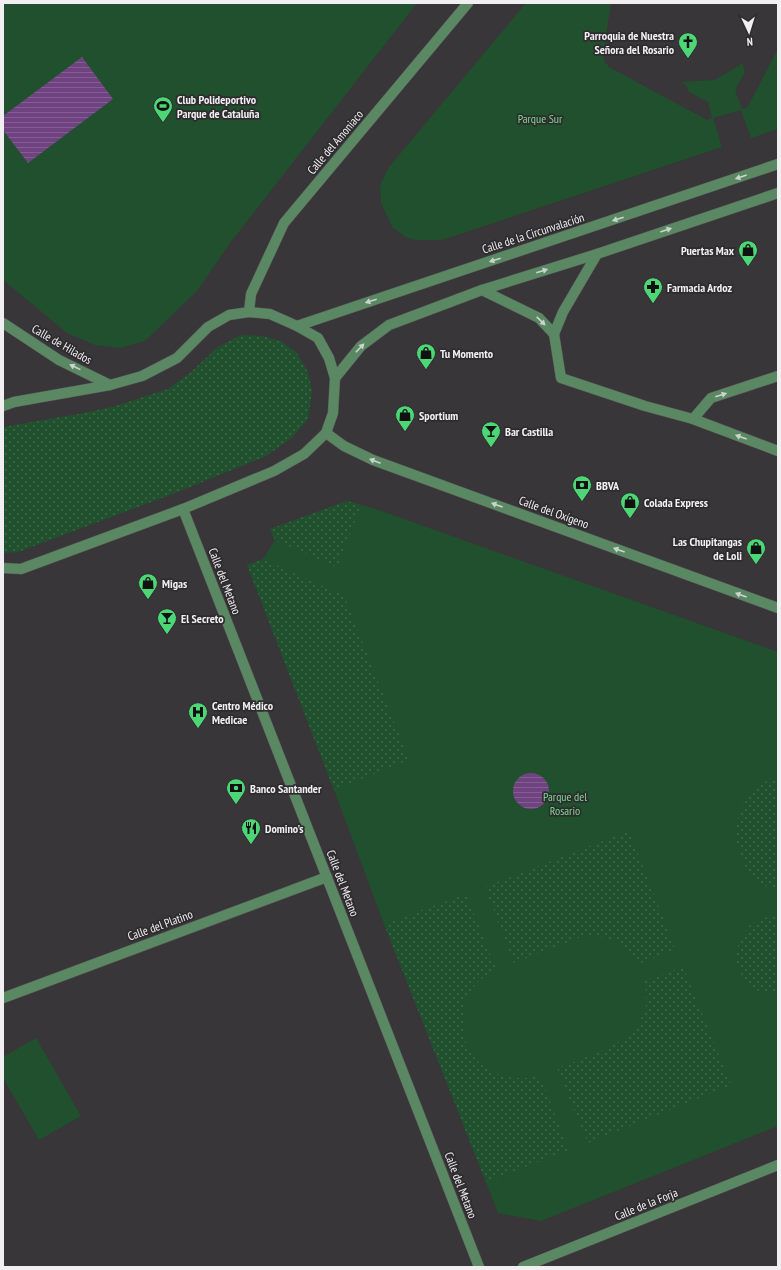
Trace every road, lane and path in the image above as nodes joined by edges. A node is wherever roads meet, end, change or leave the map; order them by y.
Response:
1 (468, 3) edge
2 (778, 164) edge
3 (778, 193) edge
4 (597, 254) junction
5 (482, 290) junction
6 (249, 312) junction
7 (3, 324) edge
8 (297, 326) junction
9 (554, 334) junction
10 (778, 376) edge
11 (335, 378) junction
12 (110, 385) junction
13 (3, 406) edge
14 (692, 419) junction
15 (326, 433) junction
16 (778, 451) edge
17 (183, 509) junction
18 (3, 568) edge
19 (778, 608) edge
20 (327, 877) junction
21 (3, 998) edge
22 (778, 1165) edge
23 (478, 1267) edge
24 (523, 1267) edge

1 - 6 street, Calle del Amoniaco
2 -> 8 street, Calle de la Circunvalación
4 -> 3 street
5 -> 4 street
4 - 9 street
5 -> 9 street
11 -> 5 street
6 - 8 street
6 - 12 street
12 -> 7 street, Calle de Hilados
8 - 11 street
9 - 14 street
14 -> 10 street
11 - 15 street
12 - 13 street
16 -> 14 street
15 - 17 street
19 -> 15 street, Calle del Oxígeno
17 - 18 street
17 - 20 street, Calle del Metano
20 - 21 street, Calle del Platino
20 - 23 street, Calle del Metano
22 - 24 street, Calle de la Forja

